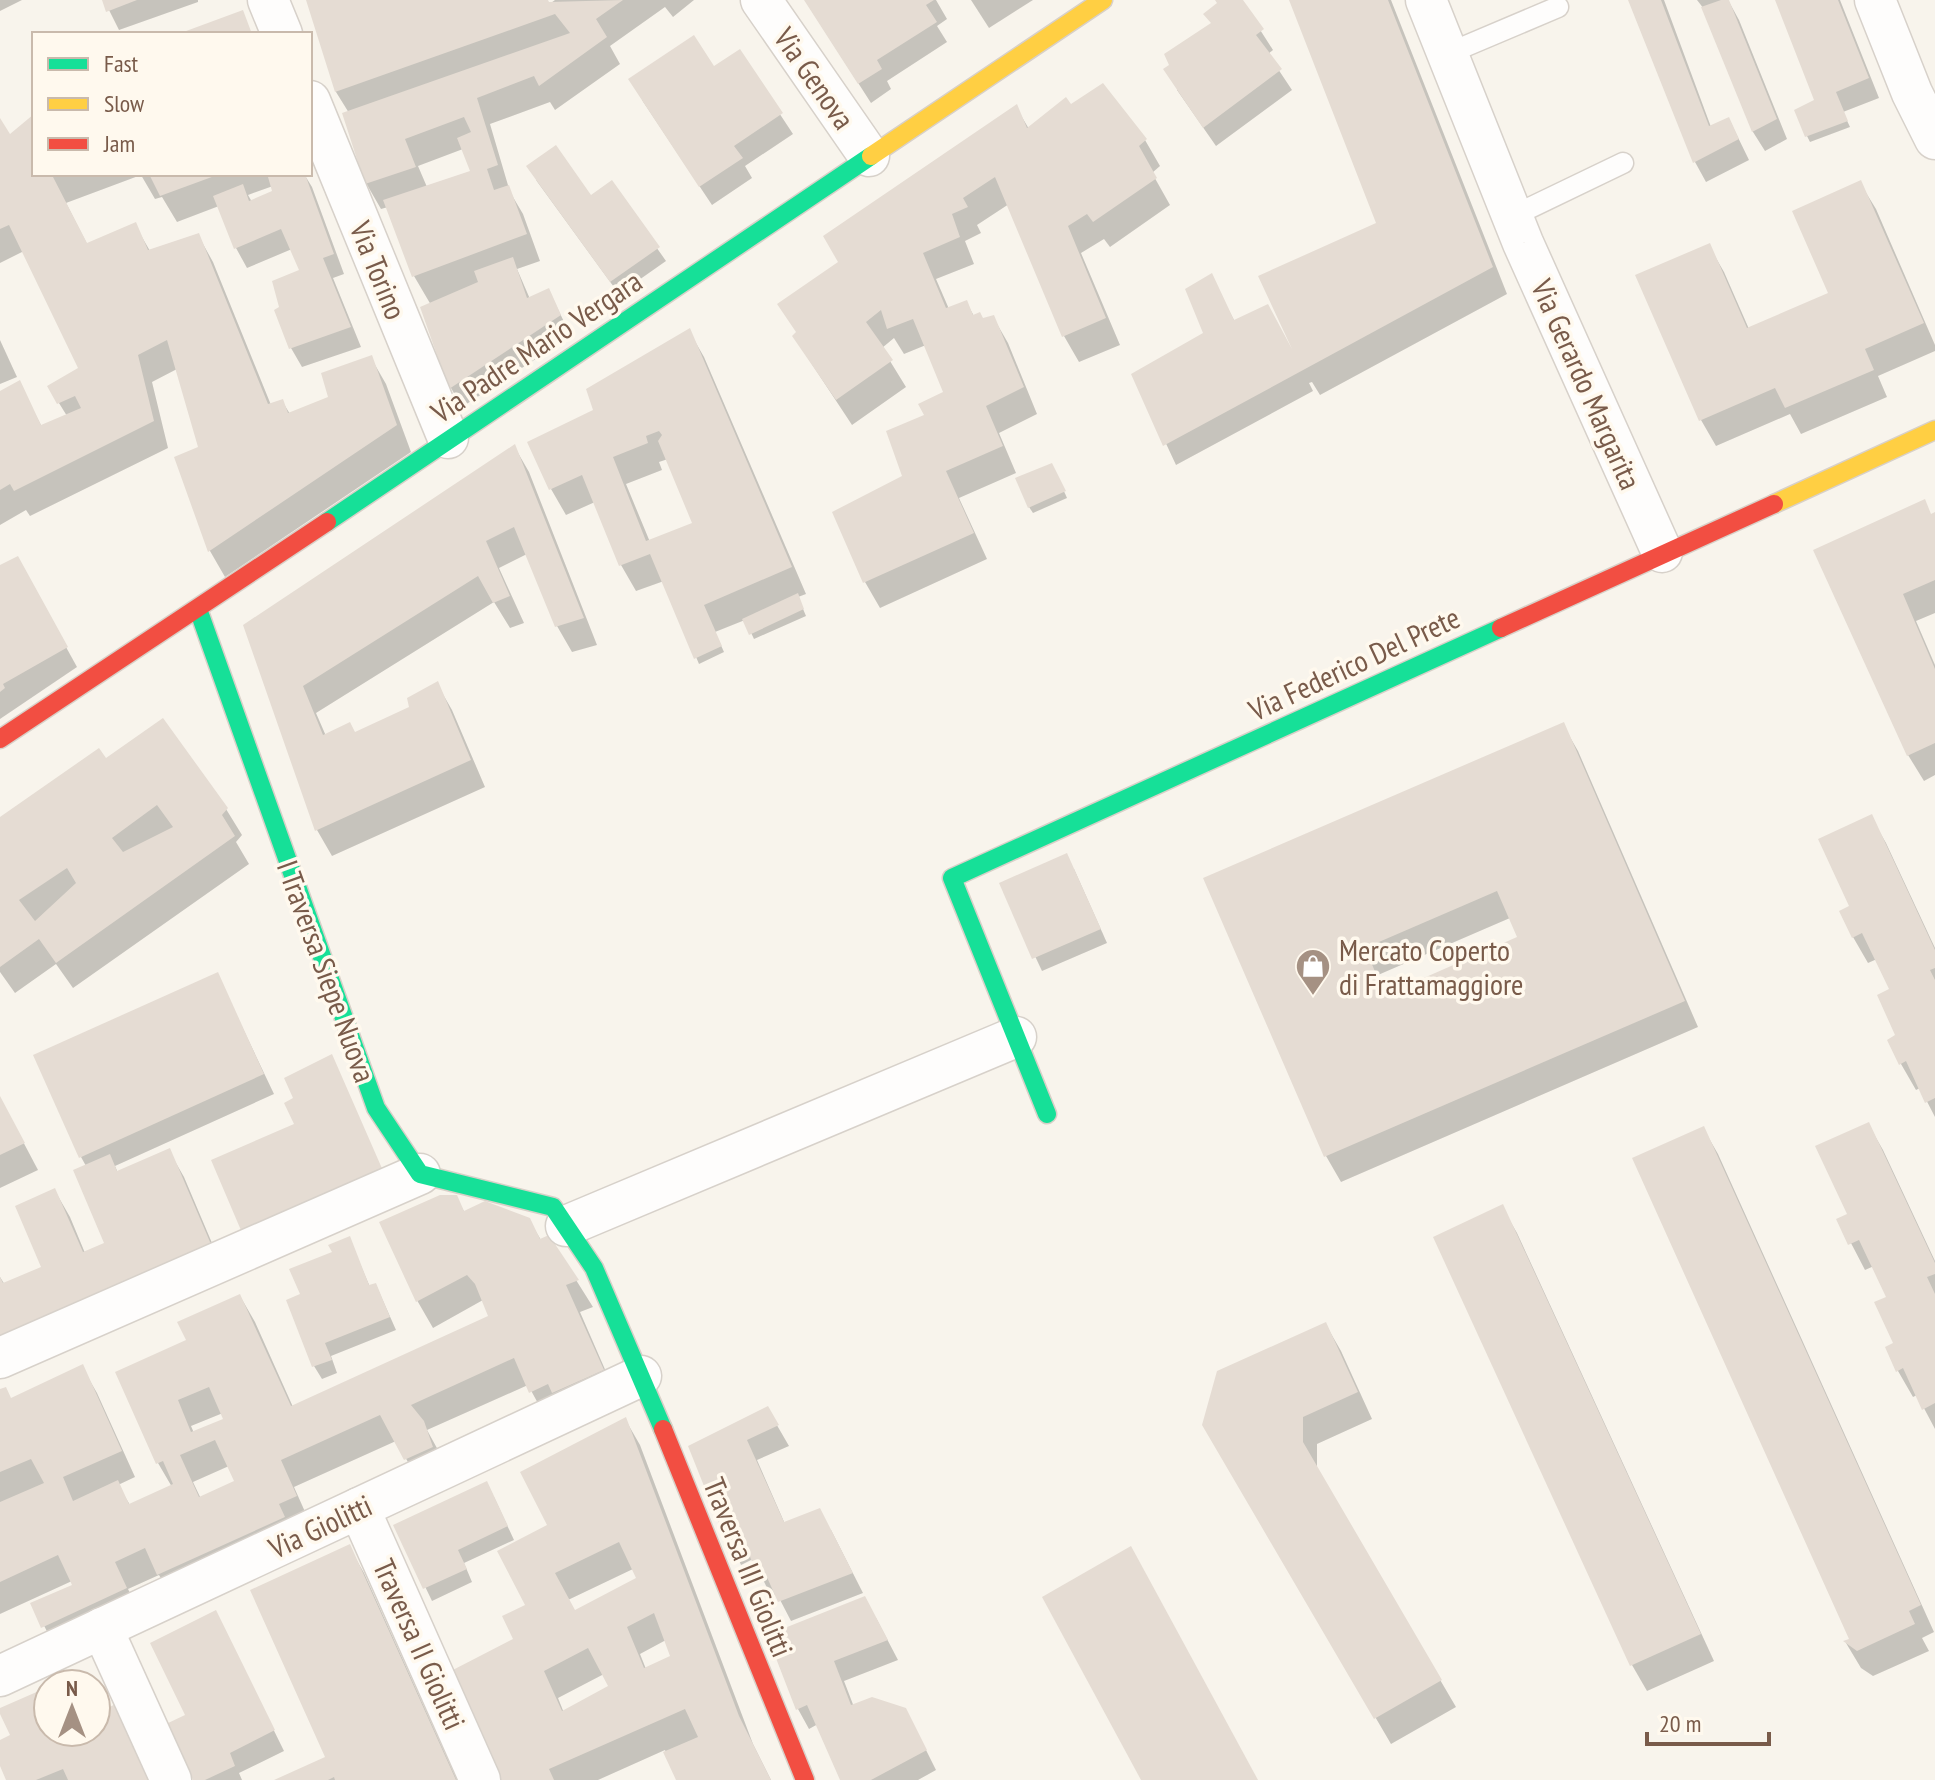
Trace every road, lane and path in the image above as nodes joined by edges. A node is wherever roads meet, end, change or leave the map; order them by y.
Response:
1 (268, 0) edge
2 (761, 0) edge
3 (1103, 0) edge
4 (1426, 0) edge
5 (1875, 0) edge
6 (1558, 7) dead end
7 (281, 32) edge
8 (1447, 54) junction
9 (312, 106) edge
10 (1935, 139) edge
11 (869, 156) junction
12 (1623, 163) dead end
13 (1513, 216) junction
14 (1935, 430) edge
15 (448, 438) junction
16 (1662, 552) junction
17 (198, 609) junction
18 (0, 739) edge
19 (1016, 1037) junction
20 (1047, 1114) dead end
21 (420, 1174) junction
22 (566, 1226) junction
23 (0, 1358) edge
24 (641, 1376) junction
25 (359, 1508) junction
26 (102, 1628) junction
27 (0, 1676) edge
28 (171, 1780) edge
29 (480, 1780) edge
30 (805, 1780) edge

1 - 7 street
2 - 11 street, Via Genova
3 - 11 street, Via Padre Mario Vergara
4 - 8 street, Via Gerardo Margarita
5 - 10 street
6 - 8 lane
8 - 13 street, Via Gerardo Margarita
9 - 15 street, Via Torino
11 - 15 street, Via Padre Mario Vergara
12 - 13 lane
13 - 16 street, Via Gerardo Margarita
14 - 16 street, Via Federico Del Prete
15 - 17 street, Via Padre Mario Vergara
16 - 19 street, Via Federico Del Prete
17 - 18 street, Via Padre Mario Vergara
17 - 21 street, I Traversa Siepe Nuova
19 - 20 street
19 - 22 street
21 - 22 street
21 - 23 street
22 - 24 street
24 - 25 street, Via Giolitti
24 - 30 street, Traversa III Giolitti
25 - 26 street, Via Giolitti
25 - 29 street, Traversa II Giolitti
26 - 27 street, Via Giolitti
26 - 28 street

